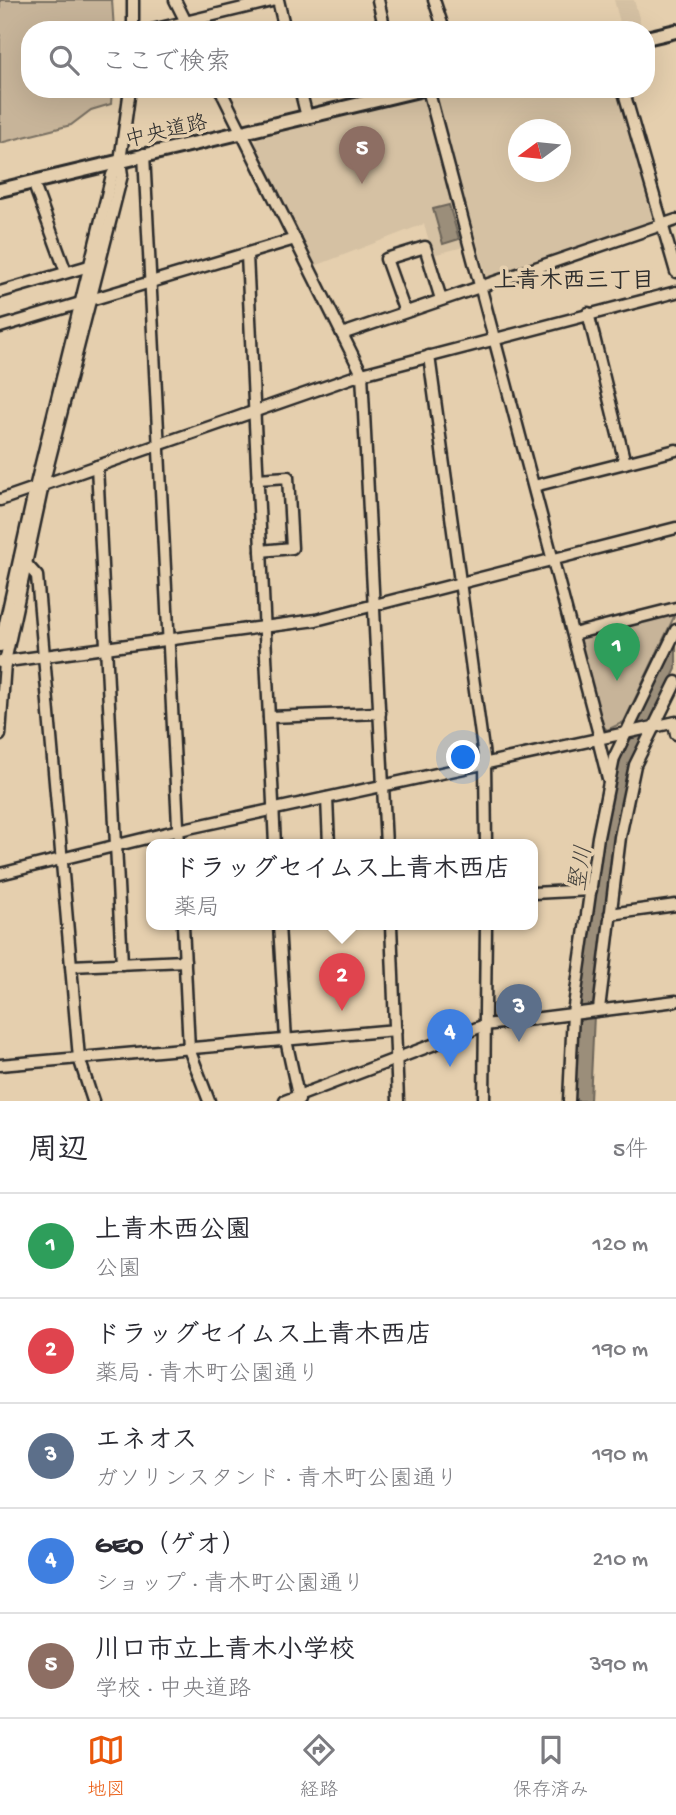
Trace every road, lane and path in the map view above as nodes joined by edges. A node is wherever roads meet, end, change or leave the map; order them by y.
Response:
1 (133, 0) edge
2 (175, 0) edge
3 (277, 0) edge
4 (378, 0) edge
5 (434, 0) edge
6 (133, 21) edge
7 (186, 21) edge
8 (205, 21) edge
9 (283, 21) edge
10 (383, 21) edge
11 (441, 21) edge
12 (676, 31) edge
13 (655, 36) edge
14 (129, 98) edge
15 (224, 98) edge
16 (302, 98) edge
17 (377, 98) edge
18 (429, 98) edge
19 (626, 98) edge
20 (307, 117) junction
21 (242, 133) junction
22 (144, 155) junction
23 (120, 161) junction
24 (33, 182) junction
25 (0, 190) edge
26 (676, 220) edge
27 (663, 223) junction
28 (295, 239) junction
29 (247, 255) junction
30 (93, 267) junction
31 (66, 272) junction
32 (676, 272) edge
33 (152, 282) junction
34 (482, 284) junction
35 (0, 292) edge
36 (676, 292) edge
37 (441, 299) junction
38 (85, 302) junction
39 (405, 312) junction
40 (588, 313) junction
41 (0, 327) edge
42 (342, 334) junction
43 (496, 337) junction
44 (429, 356) junction
45 (362, 374) junction
46 (254, 412) junction
47 (160, 444) junction
48 (676, 450) edge
49 (625, 463) junction
50 (97, 466) junction
51 (257, 479) junction
52 (39, 486) junction
53 (534, 486) junction
54 (0, 500) edge
55 (676, 528) edge
56 (261, 551) junction
57 (553, 559) junction
58 (23, 560) junction
59 (461, 582) junction
60 (375, 605) junction
61 (676, 608) edge
62 (265, 626) junction
63 (676, 631) edge
64 (573, 634) junction
65 (169, 640) junction
66 (0, 648) edge
67 (106, 648) junction
68 (43, 656) junction
69 (2, 662) edge
70 (676, 682) edge
71 (380, 713) junction
72 (269, 717) junction
73 (675, 723) edge
74 (655, 727) junction
75 (625, 734) junction
76 (676, 734) edge
77 (0, 735) edge
78 (599, 739) junction
79 (485, 765) junction
80 (608, 783) junction
81 (383, 786) junction
82 (327, 798) junction
83 (274, 810) junction
84 (178, 830) junction
85 (179, 839) edge
86 (275, 839) edge
87 (329, 839) edge
88 (386, 839) edge
89 (486, 839) edge
90 (116, 846) junction
91 (60, 859) junction
92 (0, 874) edge
93 (591, 890) junction
94 (538, 893) edge
95 (676, 905) edge
96 (610, 914) junction
97 (183, 930) edge
98 (279, 930) edge
99 (391, 930) edge
100 (486, 930) edge
101 (185, 961) junction
102 (122, 964) junction
103 (71, 966) junction
104 (676, 1001) edge
105 (597, 1009) junction
106 (575, 1013) junction
107 (485, 1025) junction
108 (396, 1030) junction
109 (286, 1040) junction
110 (189, 1049) junction
111 (79, 1058) junction
112 (397, 1058) junction
113 (0, 1065) edge
114 (298, 1098) edge
115 (93, 1101) edge
116 (209, 1101) edge
117 (285, 1101) edge
118 (398, 1101) edge
119 (484, 1101) edge
120 (569, 1101) edge

1 - 6 street
2 - 7 street
3 - 8 street
3 - 9 street
4 - 10 street
5 - 11 street
12 - 13 main road
14 - 23 street
15 - 21 street
16 - 20 street
17 - 20 main road, 中央道路
18 - 34 street
19 - 27 street
20 - 21 main road, 中央道路
21 - 22 main road, 中央道路
21 - 28 street
22 - 23 main road, 中央道路
22 - 33 street
23 - 24 main road, 中央道路
23 - 30 street
24 - 25 main road, 中央道路
24 - 31 street
26 - 27 street
27 - 32 street
27 - 34 street
28 - 29 street
28 - 42 street
29 - 33 street
29 - 46 street
30 - 31 street
30 - 38 street
31 - 35 street
33 - 38 street
33 - 47 street
34 - 37 street
34 - 43 street
36 - 40 street
37 - 39 street
37 - 39 street
38 - 41 street
38 - 52 street
39 - 42 street
40 - 43 street
40 - 49 street
42 - 45 street
43 - 44 street
43 - 53 street
44 - 45 street
44 - 59 street
45 - 46 street
45 - 60 street
46 - 47 street
46 - 51 street
47 - 50 street
47 - 65 street
48 - 49 street
49 - 53 street
50 - 52 street
50 - 67 street
51 - 56 street
51 - 56 street
52 - 54 street
52 - 58 street
53 - 57 street
55 - 57 street
56 - 62 street
57 - 59 street
57 - 64 street
58 - 66 street
58 - 68 street
58 - 69 street
59 - 60 street
59 - 79 street
60 - 62 street
60 - 71 street
61 - 64 street
62 - 65 street
62 - 72 street
63 - 75 street
64 - 78 street
65 - 67 street
65 - 84 street
66 - 69 street
67 - 68 street
67 - 90 street
68 - 69 street
68 - 91 street
69 - 77 street
70 - 74 street
71 - 72 street
71 - 81 street
72 - 83 street
73 - 74 street
73 - 76 street
74 - 75 street
74 - 96 street
75 - 78 street
75 - 80 street
78 - 79 street
78 - 80 street
79 - 81 street
79 - 89 street
80 - 93 street
81 - 82 street
81 - 88 street
82 - 83 street
82 - 87 street
83 - 84 street
83 - 86 street
84 - 85 street
84 - 90 street
90 - 91 street
90 - 102 street
91 - 92 street
91 - 103 street
93 - 94 street
93 - 106 street
95 - 96 street
96 - 105 street
97 - 101 street
98 - 109 street
99 - 108 street
100 - 107 street
101 - 102 street
101 - 110 street
102 - 103 street
103 - 111 street
104 - 105 street
105 - 106 street
106 - 107 street
106 - 120 street
107 - 112 street
107 - 119 street
108 - 109 street
108 - 112 street
109 - 110 street
109 - 114 street
110 - 111 street
110 - 116 street
111 - 113 street
111 - 115 street
112 - 114 street
112 - 118 street
114 - 117 street

